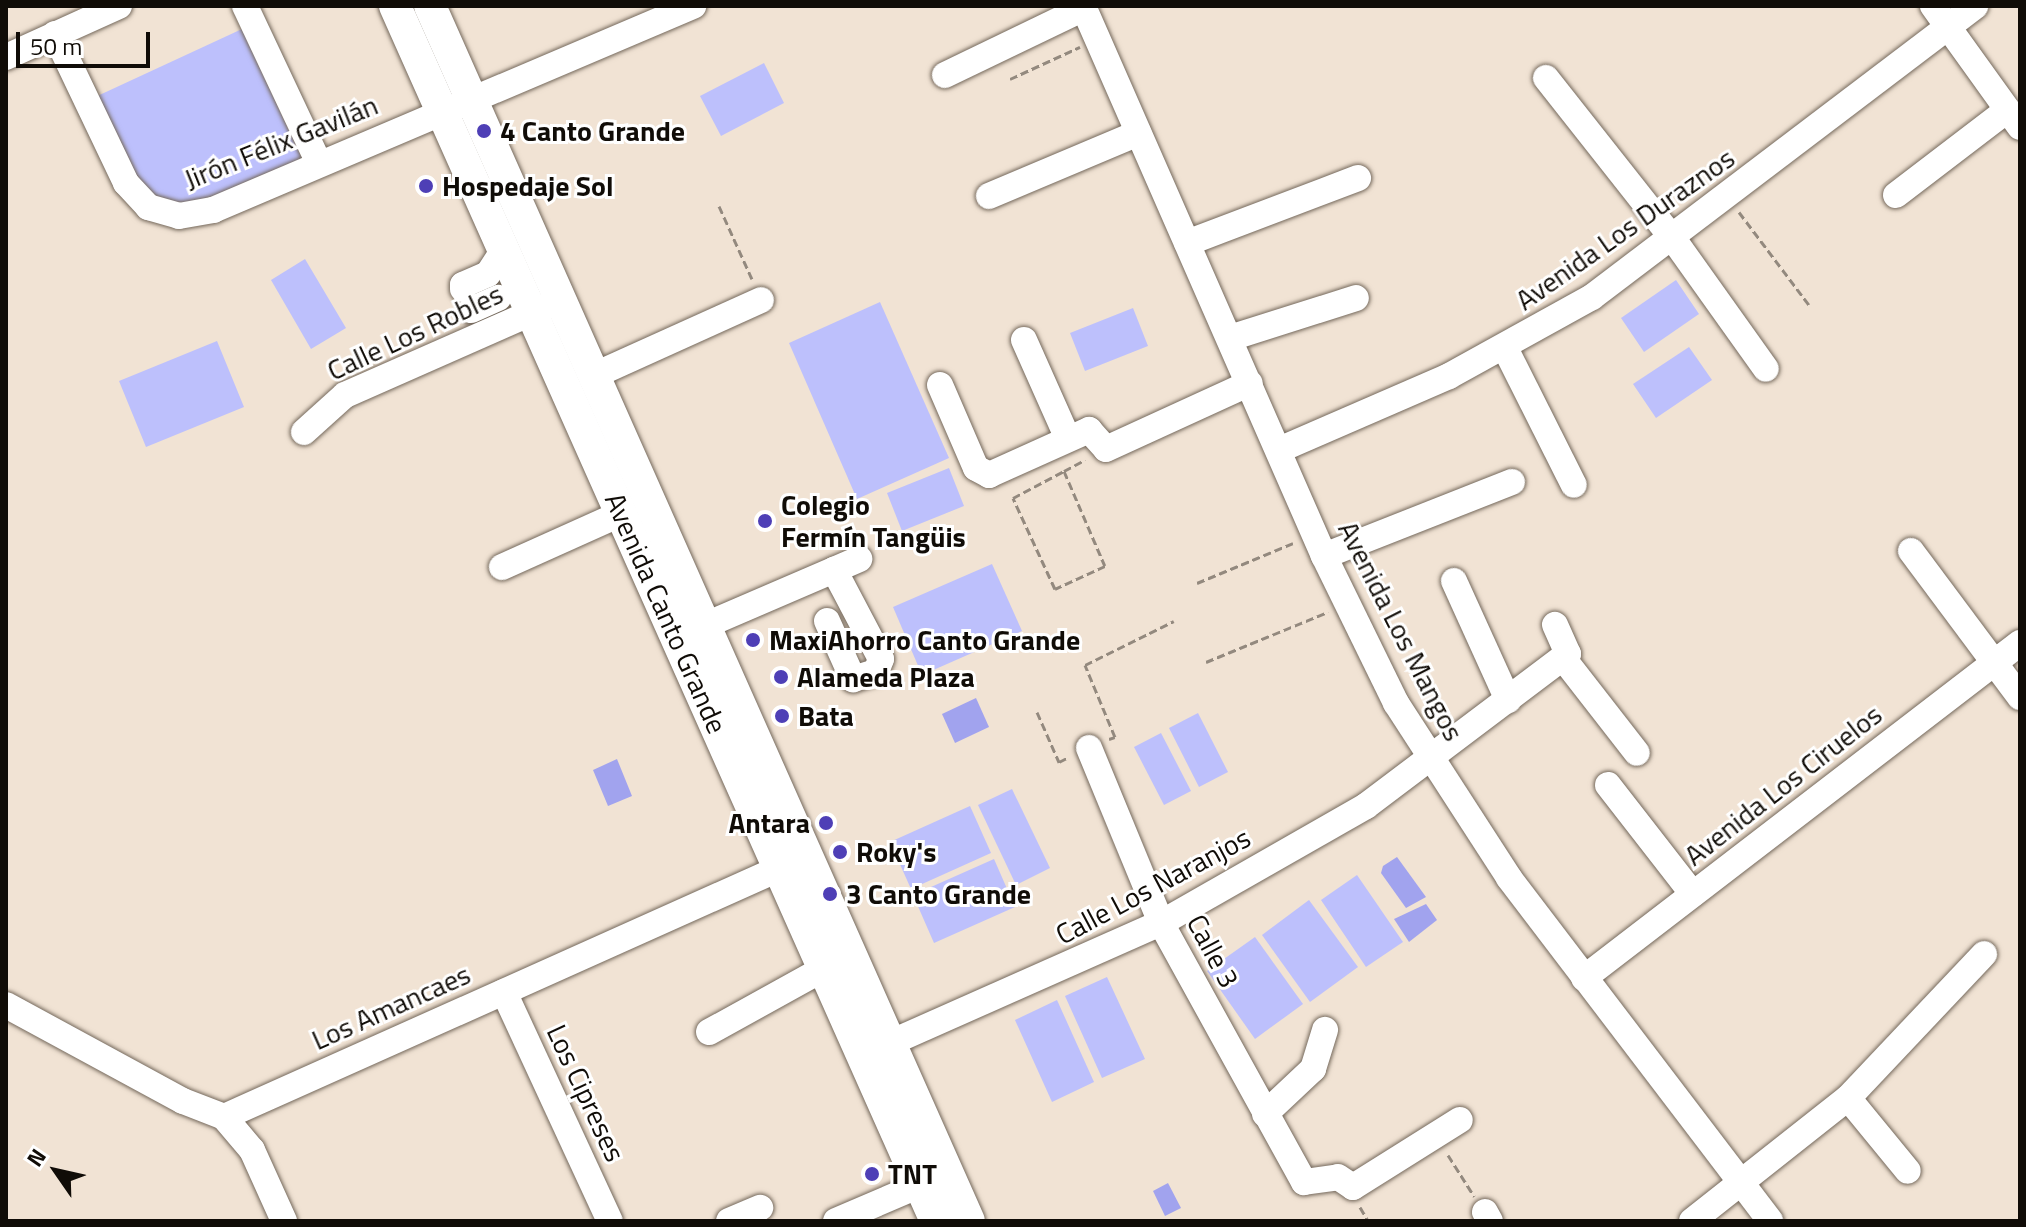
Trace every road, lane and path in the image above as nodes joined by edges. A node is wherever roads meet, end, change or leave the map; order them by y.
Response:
1 (119, 6) edge
2 (245, 6) edge
3 (395, 6) edge
4 (430, 6) edge
5 (693, 6) edge
6 (1975, 6) edge
7 (1084, 7) edge
8 (1941, 16) edge
9 (55, 34) junction
10 (1097, 39) junction
11 (6, 57) edge
12 (945, 75) dead end
13 (1546, 78) dead end
14 (1010, 79) dead end
15 (473, 103) junction
16 (441, 110) junction
17 (2013, 118) edge
18 (1138, 133) junction
19 (319, 163) junction
20 (1358, 178) dead end
21 (1896, 195) dead end
22 (989, 196) dead end
23 (1728, 197) junction
24 (719, 206) dead end
25 (1674, 240) junction
26 (1187, 243) junction
27 (500, 294) junction
28 (1356, 298) dead end
29 (761, 300) joint
30 (1809, 305) dead end
31 (1230, 338) junction
32 (1024, 340) dead end
33 (1505, 348) junction
34 (1766, 369) dead end
35 (595, 375) junction
36 (1250, 383) junction
37 (940, 385) dead end
38 (304, 432) dead end
39 (1068, 439) junction
40 (1106, 449) junction
41 (1279, 450) junction
42 (1064, 471) junction
43 (1512, 482) dead end
44 (1574, 485) dead end
45 (622, 513) junction
46 (1319, 544) junction
47 (1911, 551) dead end
48 (859, 559) dead end
49 (502, 567) dead end
50 (834, 570) junction
51 (1454, 581) dead end
52 (1197, 583) dead end
53 (1348, 604) junction
54 (827, 621) dead end
55 (1174, 621) dead end
56 (706, 625) junction
57 (1555, 625) dead end
58 (2020, 643) edge
59 (1563, 658) junction
60 (1206, 662) dead end
61 (1994, 663) junction
62 (2020, 697) edge
63 (1508, 700) junction
64 (1037, 712) dead end
65 (1089, 748) junction
66 (1637, 753) dead end
67 (1430, 761) junction
68 (1608, 785) dead end
69 (807, 855) junction
70 (778, 870) junction
71 (1693, 894) junction
72 (1161, 923) junction
73 (1984, 954) dead end
74 (823, 969) junction
75 (1584, 978) junction
76 (504, 992) junction
77 (6, 1005) edge
78 (1325, 1030) dead end
79 (709, 1032) dead end
80 (892, 1042) junction
81 (1848, 1098) junction
82 (1265, 1114) junction
83 (224, 1117) junction
84 (1460, 1120) dead end
85 (1435, 1136) junction
86 (1908, 1171) dead end
87 (1742, 1183) junction
88 (920, 1185) junction
89 (760, 1208) dead end
90 (1487, 1217) edge
91 (284, 1221) edge
92 (610, 1221) edge
93 (729, 1221) edge
94 (836, 1221) edge
95 (936, 1221) edge
96 (969, 1221) edge
97 (1692, 1221) edge
98 (1770, 1221) edge

1 - 9 street
2 - 19 street
3 - 16 main road, Avenida Canto Grande
4 - 15 main road, Avenida Canto Grande
5 - 15 street, Jirón Félix Gavilán
6 - 8 street, Avenida Los Duraznos
7 - 10 street, Avenida Los Mangos
7 - 12 street
8 - 17 street
8 - 23 street, Avenida Los Duraznos
9 - 11 street
9 - 19 street, Jirón Félix Gavilán
10 - 14 path
10 - 18 street, Avenida Los Mangos
13 - 25 street
15 - 16 street, Jirón Félix Gavilán
15 - 27 main road, Avenida Canto Grande
16 - 19 street, Jirón Félix Gavilán
16 - 27 main road, Avenida Canto Grande
17 - 21 street
18 - 22 street
18 - 26 street, Avenida Los Mangos
20 - 26 street
23 - 25 street, Avenida Los Duraznos
23 - 30 path
24 - 29 path
25 - 33 street, Avenida Los Duraznos
25 - 34 street
26 - 31 street, Avenida Los Mangos
27 - 35 main road, Avenida Canto Grande
27 - 38 street, Calle Los Robles
27 - 45 main road, Avenida Canto Grande
28 - 31 street
29 - 35 street
31 - 36 street, Avenida Los Mangos
32 - 39 street
33 - 41 street, Avenida Los Duraznos
33 - 44 street
35 - 56 main road, Avenida Canto Grande
36 - 40 street
36 - 41 street, Avenida Los Mangos
37 - 39 street
39 - 40 street
40 - 42 path
41 - 46 street, Avenida Los Mangos
42 - 42 path
43 - 46 street
45 - 49 street
45 - 70 main road, Avenida Canto Grande
46 - 52 path
46 - 53 street, Avenida Los Mangos
47 - 61 street
48 - 50 street
50 - 54 street
50 - 56 street
51 - 63 street
53 - 60 path
53 - 67 street, Avenida Los Mangos
55 - 65 path
56 - 69 main road, Avenida Canto Grande
57 - 59 street
58 - 61 street, Avenida Los Ciruelos
59 - 63 street, Calle Los Naranjos
59 - 66 street
61 - 62 street
61 - 71 street, Avenida Los Ciruelos
63 - 67 street, Calle Los Naranjos
64 - 65 path
65 - 72 street, Calle 3
67 - 72 street, Calle Los Naranjos
67 - 75 street, Avenida Los Mangos
68 - 71 street
69 - 70 street, Los Amancaes
69 - 80 main road, Avenida Canto Grande
70 - 74 main road, Avenida Canto Grande
70 - 76 street, Los Amancaes
71 - 75 street, Avenida Los Ciruelos
72 - 80 street, Calle Los Naranjos
72 - 82 street, Calle 3
73 - 81 street
74 - 79 street
74 - 88 main road, Avenida Canto Grande
75 - 87 street, Avenida Los Mangos
76 - 83 street, Los Amancaes
76 - 92 street, Los Cipreses
77 - 83 street
78 - 82 street
80 - 96 main road, Avenida Canto Grande
81 - 86 street
81 - 87 street
82 - 85 street, Calle 3
83 - 91 street
84 - 85 street
85 - 90 path
87 - 97 street
87 - 98 street, Avenida Los Mangos
88 - 94 street
88 - 95 main road, Avenida Canto Grande
89 - 93 street

